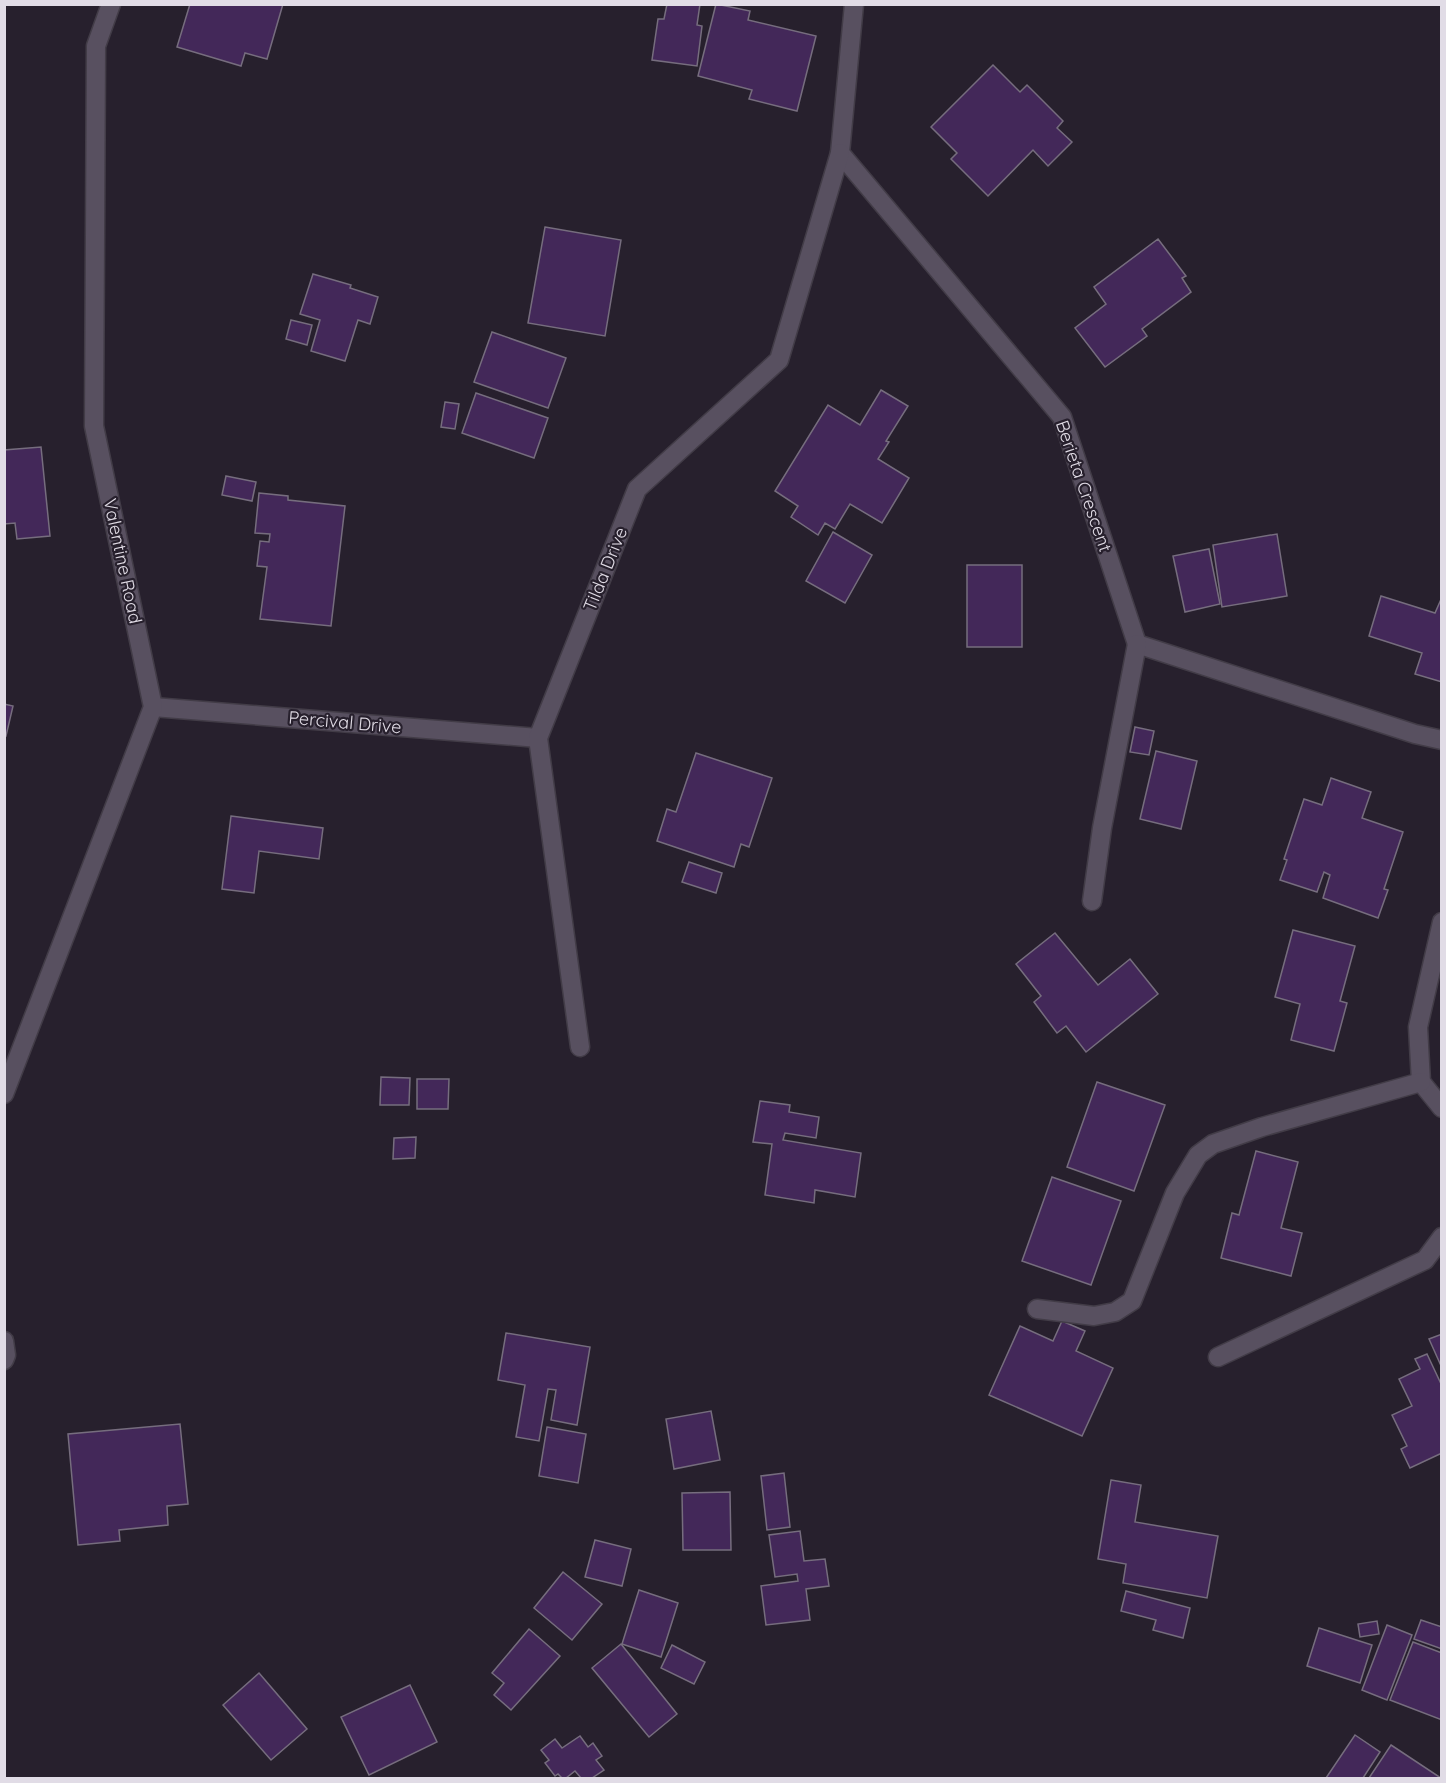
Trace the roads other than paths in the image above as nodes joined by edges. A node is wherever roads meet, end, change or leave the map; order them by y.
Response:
1 (111, 4) edge
2 (855, 4) edge
3 (840, 153) junction
4 (1137, 644) junction
5 (153, 707) junction
6 (538, 738) junction
7 (1442, 740) edge
8 (1092, 901) dead end
9 (1442, 922) edge
10 (580, 1047) dead end
11 (1421, 1082) junction
12 (4, 1094) edge
13 (1442, 1108) edge
14 (1442, 1237) edge
15 (1037, 1309) dead end
16 (4, 1341) edge
17 (1218, 1357) dead end
18 (4, 1360) edge

1 - 5 street, Valentine Road
2 - 3 street
3 - 4 street, Berieta Crescent
3 - 6 street, Tilda Drive
4 - 7 street
4 - 8 street
5 - 6 street, Percival Drive
5 - 12 street
6 - 10 street, Tilda Drive
9 - 11 street
11 - 13 street
11 - 15 street
14 - 17 street
16 - 18 street

